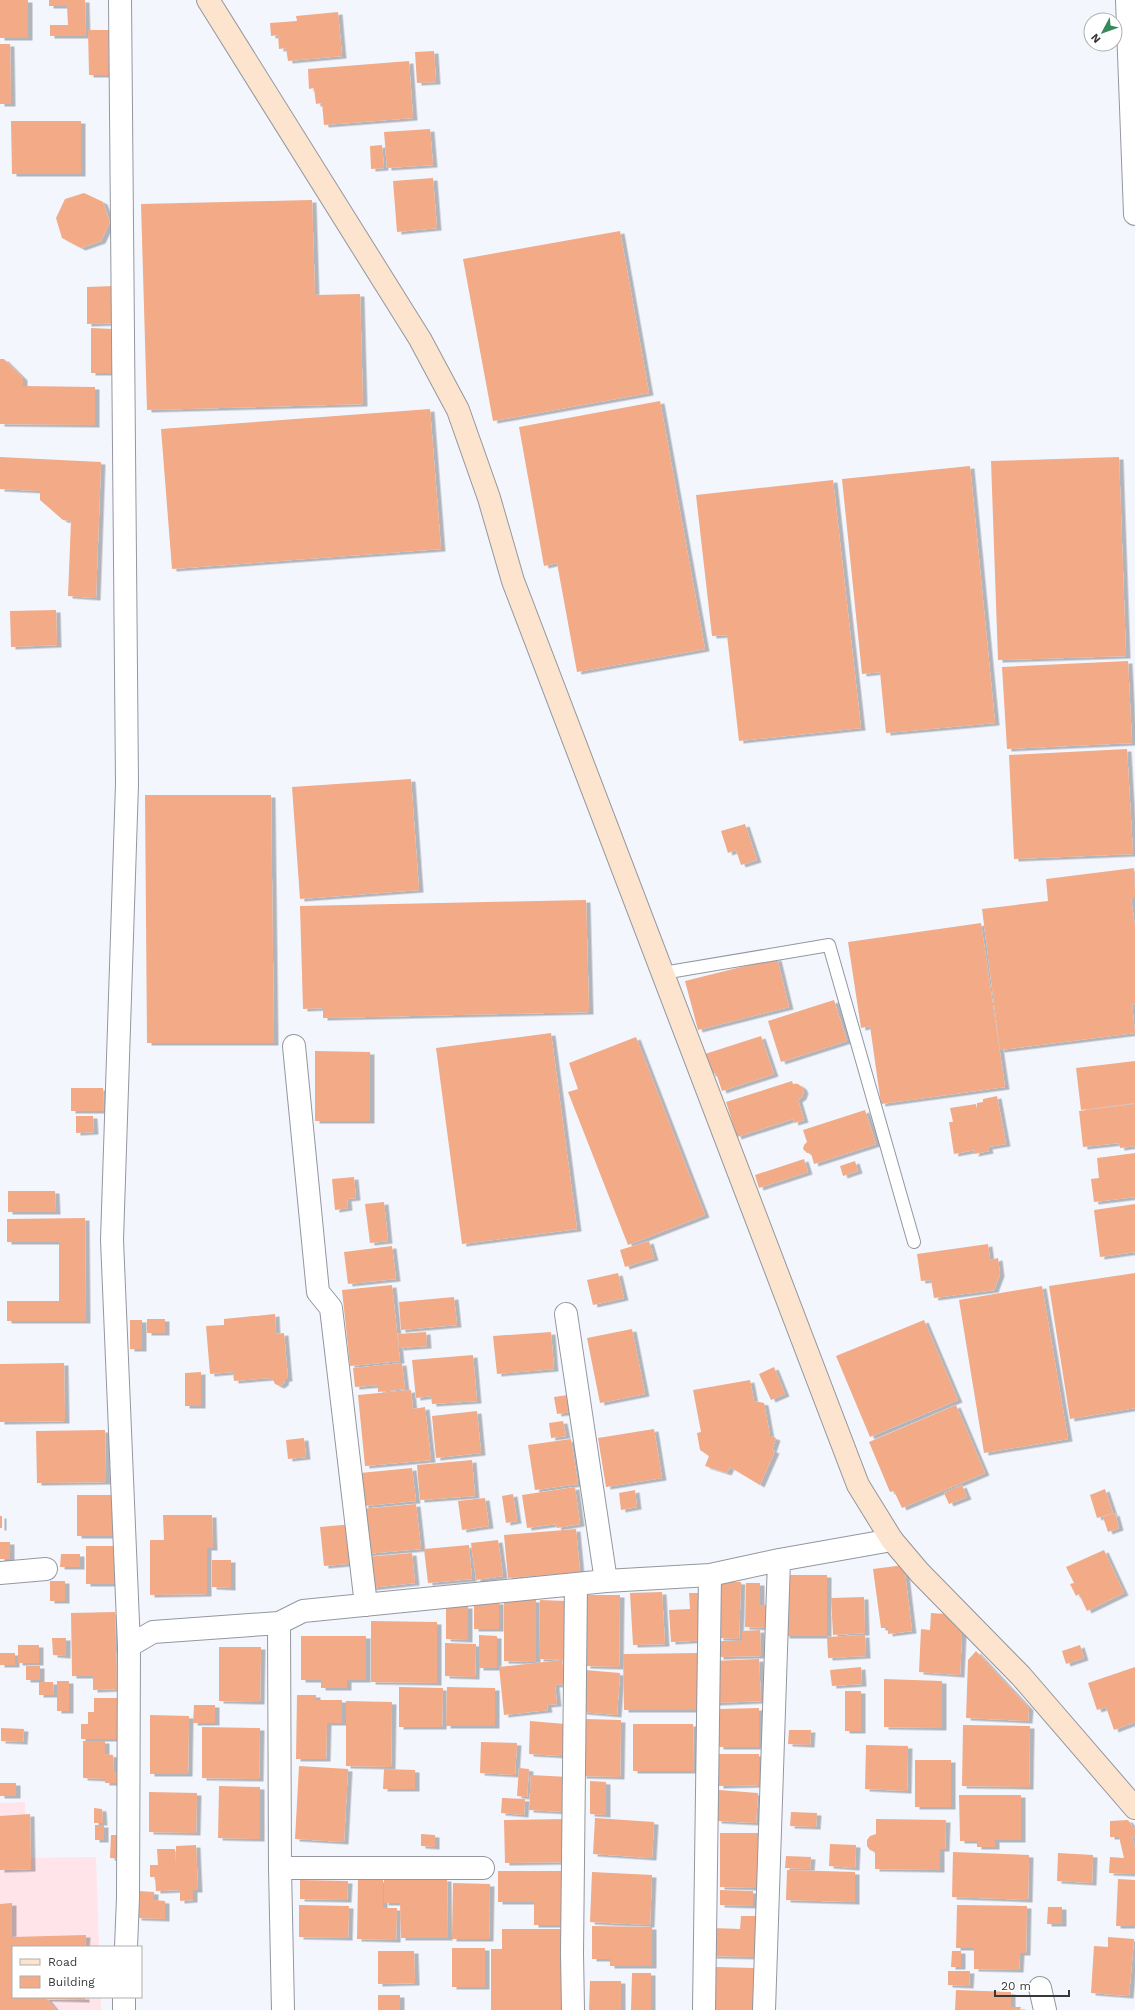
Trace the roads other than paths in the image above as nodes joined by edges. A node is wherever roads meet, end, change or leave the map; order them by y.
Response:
1 (120, 0) edge
2 (208, 0) edge
3 (1127, 0) edge
4 (1135, 214) edge
5 (663, 973) junction
6 (294, 1046) dead end
7 (914, 1242) dead end
8 (566, 1314) dead end
9 (892, 1540) junction
10 (778, 1560) junction
11 (46, 1569) dead end
12 (0, 1573) edge
13 (710, 1575) junction
14 (606, 1581) junction
15 (576, 1585) junction
16 (366, 1605) junction
17 (279, 1623) junction
18 (129, 1646) junction
19 (1135, 1808) edge
20 (280, 1868) junction
21 (483, 1868) dead end
22 (126, 1946) edge
23 (1040, 1988) dead end
24 (124, 1998) edge
25 (124, 2010) edge
26 (283, 2010) edge
27 (573, 2010) edge
28 (704, 2010) edge
29 (764, 2010) edge
30 (1045, 2010) edge

1 - 18 street
2 - 5 street
3 - 4 street
5 - 7 lane
5 - 9 street
6 - 16 street
8 - 14 street
9 - 10 street
9 - 19 street
10 - 13 street
10 - 29 street
11 - 12 street
13 - 14 street
13 - 28 street
14 - 15 street
15 - 16 street
15 - 27 street
16 - 17 street
17 - 18 street
17 - 20 street
18 - 22 street
20 - 21 street
20 - 26 street
23 - 30 street
24 - 25 street

